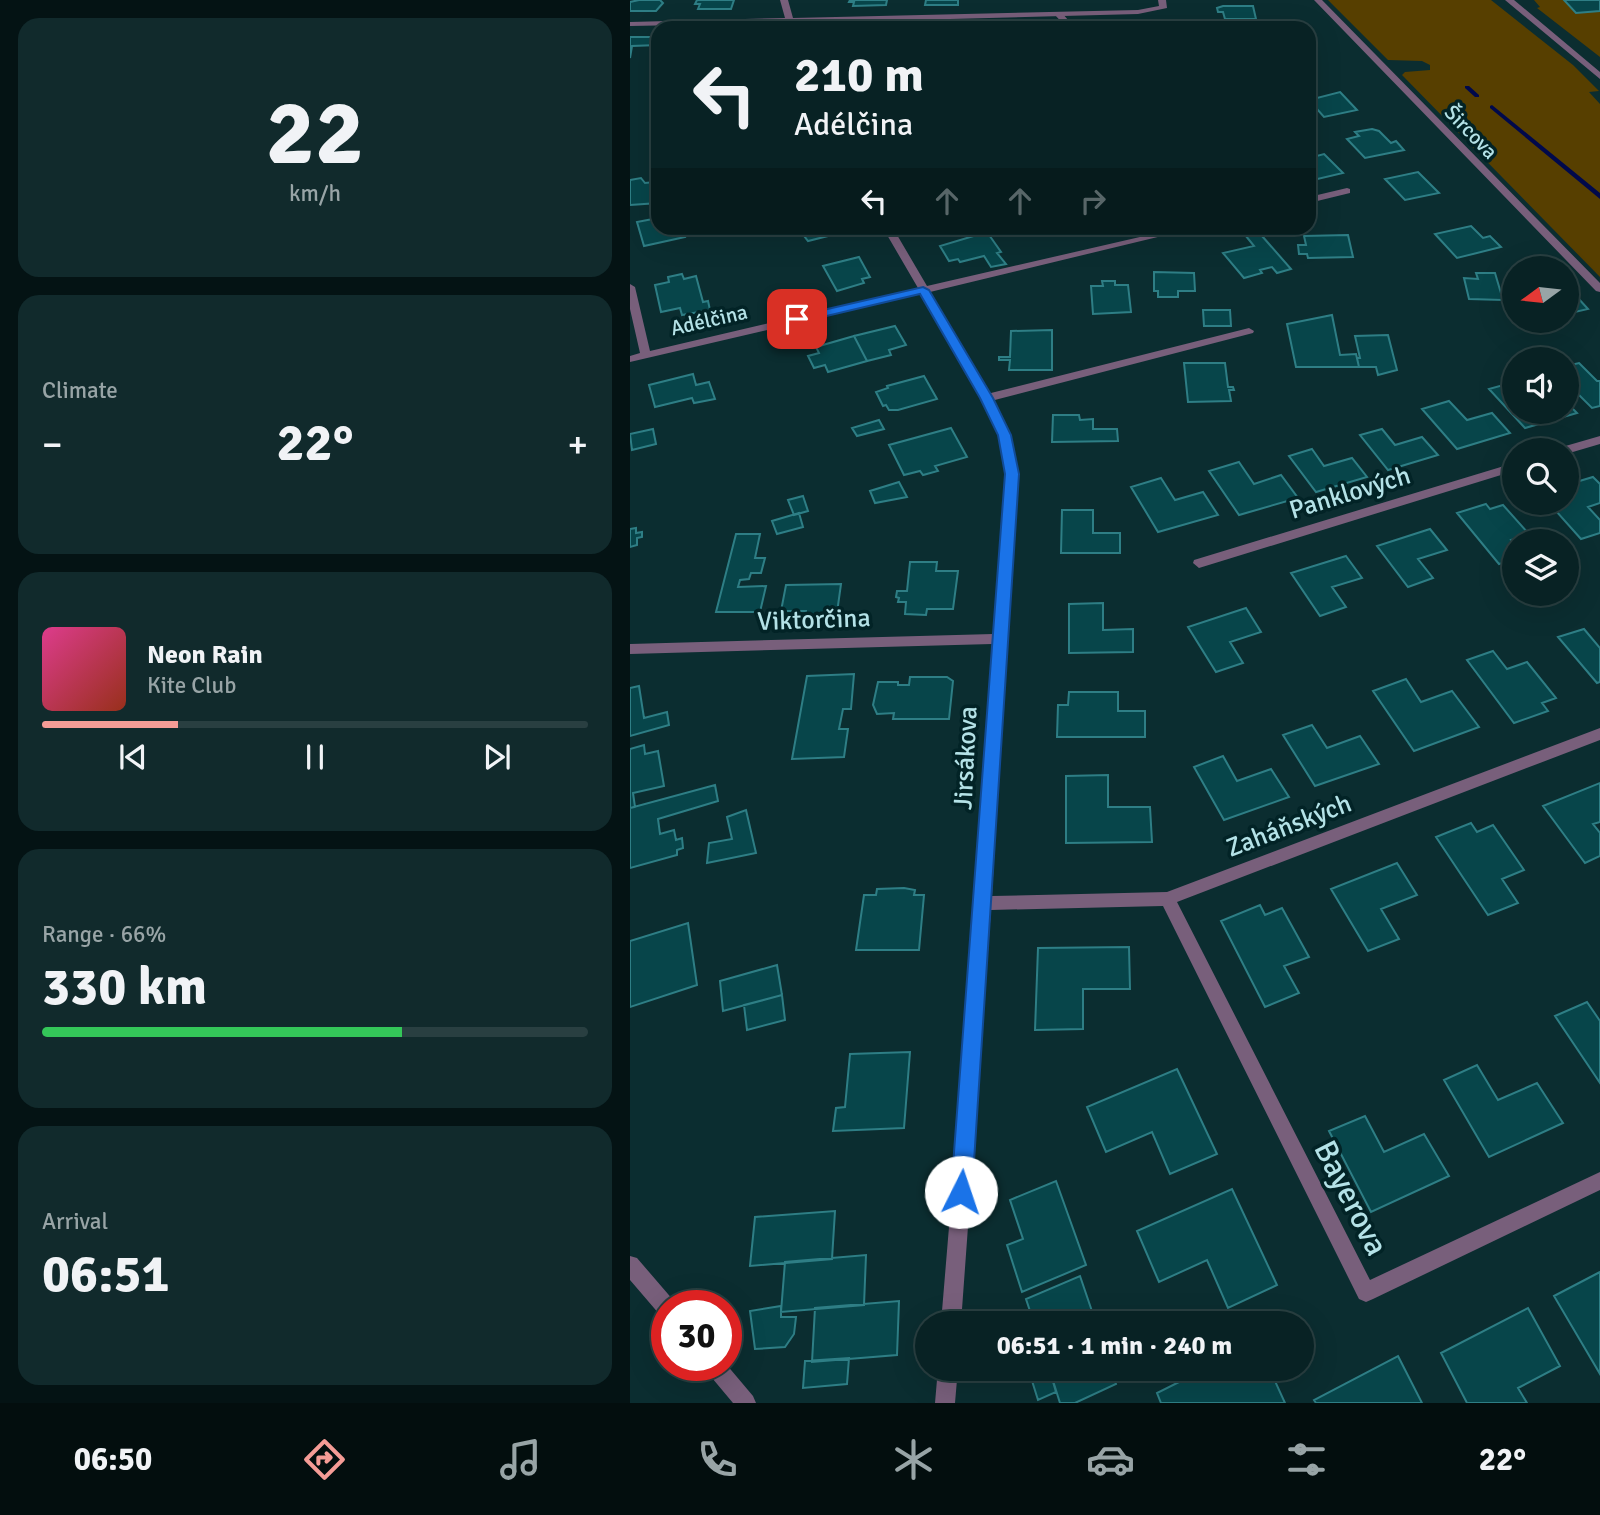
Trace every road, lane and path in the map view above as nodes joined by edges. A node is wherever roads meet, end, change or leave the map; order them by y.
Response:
1 (784, 0) edge
2 (1162, 0) edge
3 (1318, 0) edge
4 (1509, 0) edge
5 (1059, 15) junction
6 (789, 21) edge
7 (880, 21) edge
8 (1065, 21) edge
9 (630, 24) edge
10 (651, 24) edge
11 (1596, 68) edge
12 (1600, 76) edge
13 (1347, 191) dead end
14 (1316, 198) edge
15 (891, 235) edge
16 (1160, 235) edge
17 (630, 287) edge
18 (1600, 289) edge
19 (923, 290) junction
20 (1249, 331) dead end
21 (646, 355) junction
22 (630, 359) edge
23 (986, 398) junction
24 (1600, 440) edge
25 (1579, 446) edge
26 (1502, 471) edge
27 (1199, 563) dead end
28 (999, 639) junction
29 (630, 649) edge
30 (1600, 734) edge
31 (1167, 900) junction
32 (984, 903) junction
33 (1600, 1181) edge
34 (630, 1265) edge
35 (652, 1290) edge
36 (952, 1311) edge
37 (727, 1381) edge
38 (947, 1381) edge
39 (746, 1403) edge
40 (945, 1403) edge

1 - 6 street
2 - 5 street
3 - 18 street, Šircova
4 - 11 street
5 - 7 street
5 - 8 street
9 - 10 street
11 - 12 street
13 - 14 street
15 - 19 street, Jirsákova
16 - 19 street, Adélčina
17 - 21 street, Adélčina
19 - 21 street, Adélčina
19 - 23 street, Jirsákova
20 - 23 street
21 - 22 street, Adélčina
23 - 28 street, Jirsákova
24 - 25 street
26 - 27 street, Panklových
28 - 29 street, Viktorčina
28 - 32 street, Jirsákova
30 - 31 street, Zaháňských
31 - 32 street, Zaháňských
31 - 33 street, Bayerova
32 - 36 street, Jirsákova
34 - 35 street
37 - 39 street
38 - 40 street

